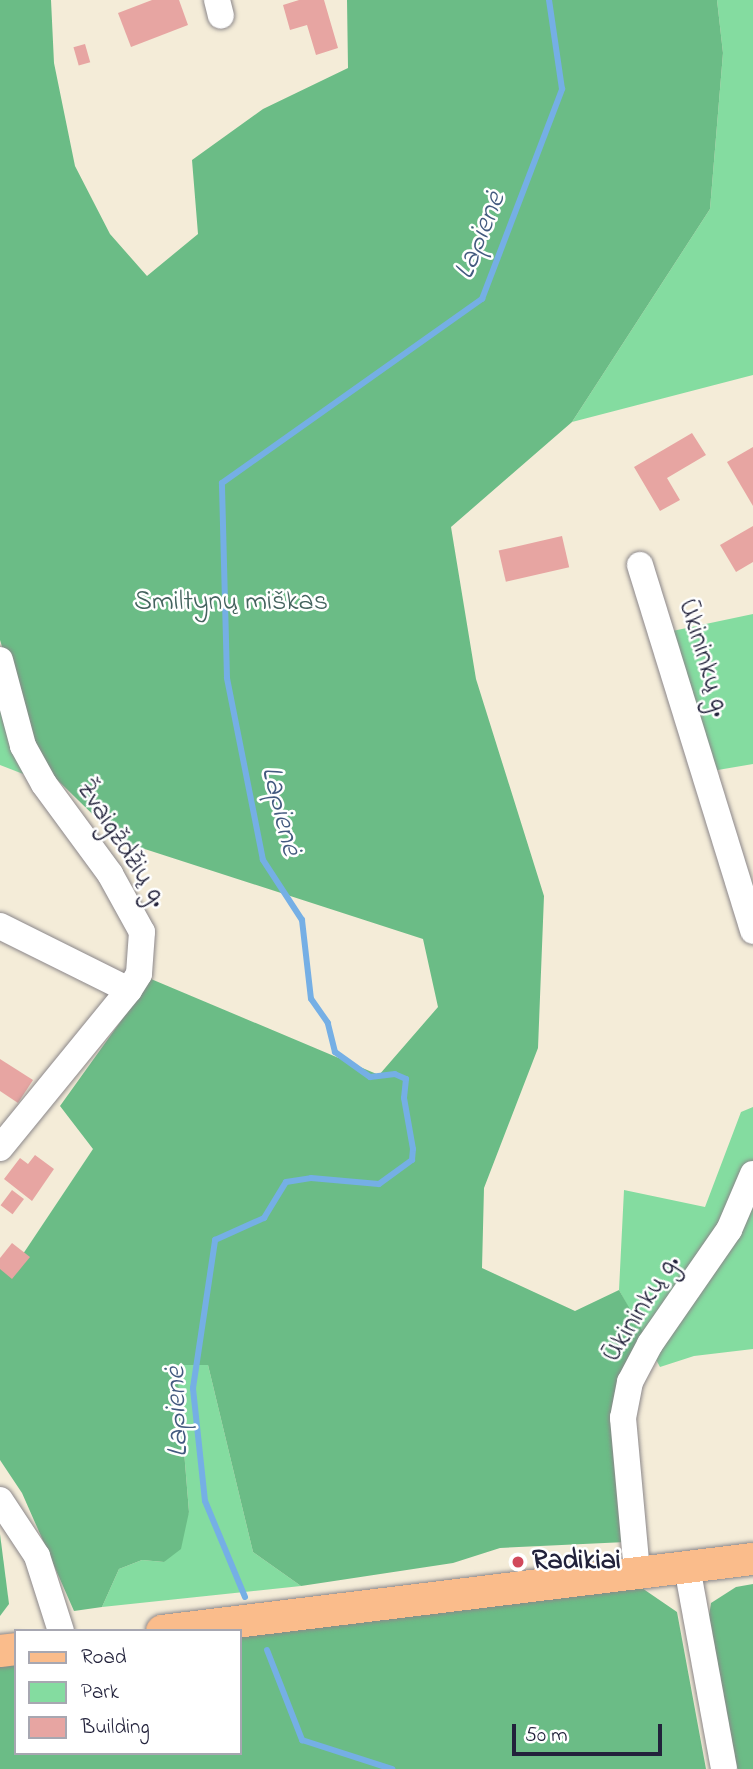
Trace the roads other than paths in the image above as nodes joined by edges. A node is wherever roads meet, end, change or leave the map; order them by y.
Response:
1 (640, 565) dead end
2 (0, 660) edge
3 (0, 926) edge
4 (753, 931) edge
5 (130, 990) junction
6 (0, 1148) edge
7 (753, 1174) edge
8 (0, 1500) edge
9 (753, 1559) edge
10 (687, 1567) junction
11 (638, 1572) junction
12 (60, 1629) edge
13 (178, 1629) edge
14 (724, 1769) edge

1 - 4 street, Ūkininkų g.
2 - 5 street, Žvaigždžių g.
3 - 5 street
5 - 6 street, Žvaigždžių g.
7 - 11 street, Ūkininkų g.
8 - 12 street
9 - 10 main road
10 - 11 main road
10 - 14 street
11 - 13 main road

